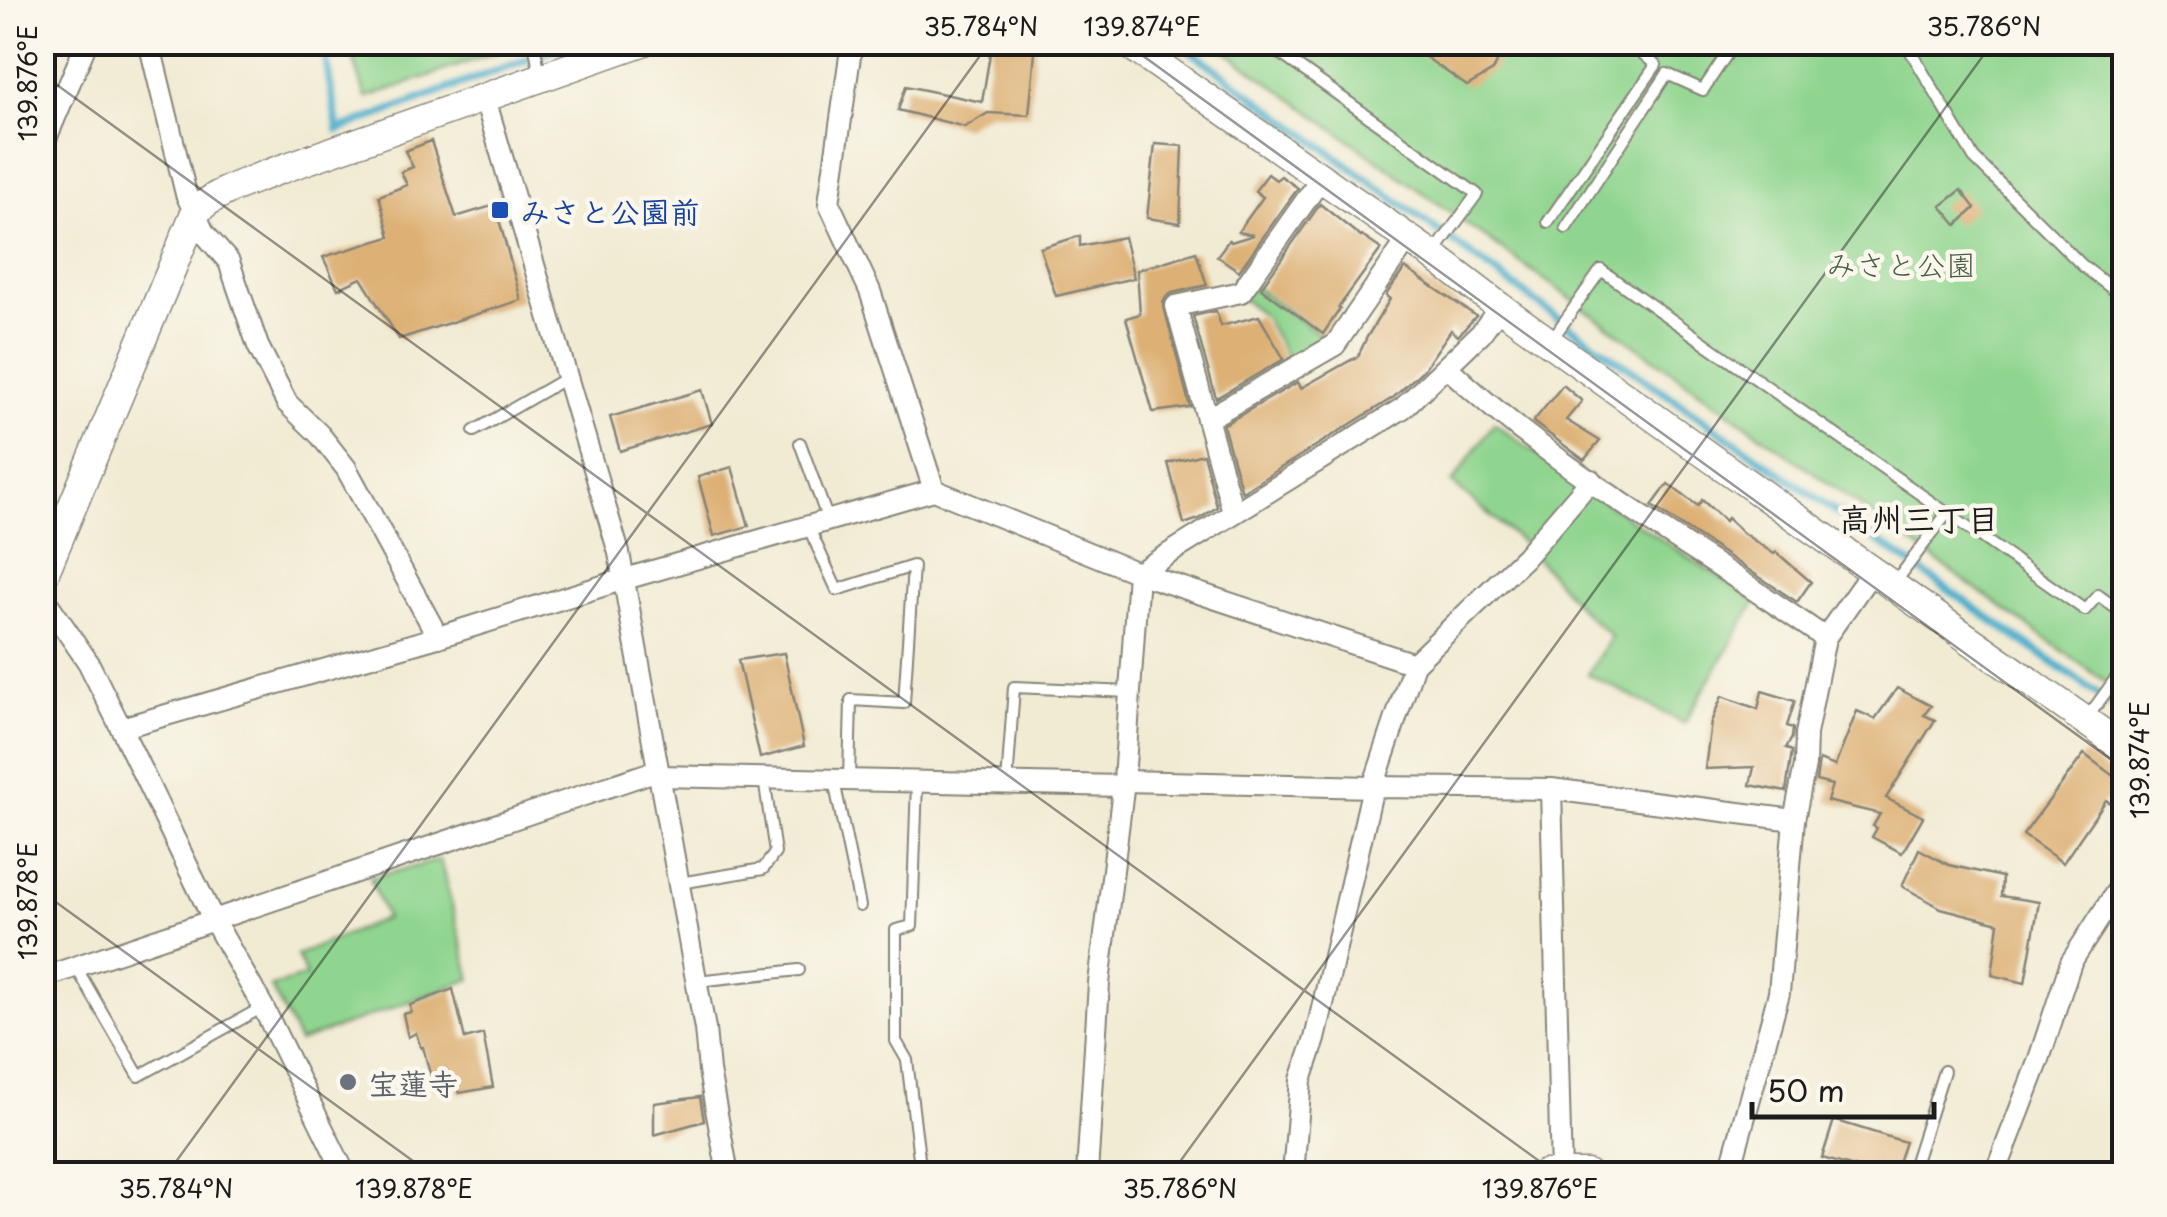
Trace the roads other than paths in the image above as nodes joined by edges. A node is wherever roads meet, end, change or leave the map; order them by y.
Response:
1 (87, 42) edge
2 (149, 42) edge
3 (534, 42) edge
4 (642, 42) edge
5 (852, 42) edge
6 (1126, 42) edge
7 (1264, 42) edge
8 (1629, 42) edge
9 (1735, 42) edge
10 (1905, 42) edge
11 (540, 78) junction
12 (42, 90) edge
13 (64, 99) junction
14 (485, 99) junction
15 (42, 148) edge
16 (1321, 179) junction
17 (194, 214) junction
18 (1548, 222) dead end
19 (1566, 228) dead end
20 (1408, 238) junction
21 (1432, 255) junction
22 (2124, 298) edge
23 (1500, 308) junction
24 (1550, 342) junction
25 (1447, 367) junction
26 (568, 378) junction
27 (1207, 419) junction
28 (474, 430) dead end
29 (800, 443) dead end
30 (1591, 480) junction
31 (934, 490) junction
32 (1233, 512) junction
33 (1948, 512) junction
34 (818, 523) junction
35 (1138, 572) junction
36 (1883, 577) junction
37 (43, 580) edge
38 (625, 580) junction
39 (2124, 614) edge
40 (438, 637) junction
41 (1825, 638) junction
42 (1414, 664) junction
43 (2124, 667) edge
44 (1130, 692) junction
45 (2086, 720) junction
46 (120, 728) junction
47 (2124, 748) edge
48 (658, 773) junction
49 (764, 778) junction
50 (841, 780) junction
51 (917, 782) junction
52 (1124, 783) junction
53 (1007, 784) junction
54 (1374, 786) junction
55 (1551, 789) junction
56 (1794, 820) junction
57 (2124, 880) edge
58 (679, 884) junction
59 (860, 906) dead end
60 (213, 919) junction
61 (76, 967) junction
62 (800, 970) dead end
63 (42, 978) edge
64 (696, 980) junction
65 (263, 1007) junction
66 (1944, 1070) dead end
67 (345, 1174) edge
68 (728, 1174) edge
69 (921, 1174) edge
70 (1087, 1174) edge
71 (1293, 1174) edge
72 (1546, 1174) edge
73 (1561, 1174) edge
74 (1587, 1174) edge
75 (1729, 1174) edge
76 (1910, 1174) edge
77 (1995, 1174) edge

1 - 13 street
2 - 17 street
3 - 11 lane
4 - 11 street
5 - 31 street
6 - 16 street
7 - 21 lane
8 - 18 lane
9 - 19 lane
10 - 22 lane
11 - 14 street
12 - 13 street
13 - 15 street
14 - 17 street
14 - 26 street
16 - 20 street
16 - 27 street
17 - 37 street
17 - 40 street
20 - 21 street
20 - 27 street
21 - 23 street
23 - 24 street
23 - 25 street
24 - 33 lane
24 - 36 street
25 - 30 street
25 - 32 street
26 - 28 lane
26 - 38 street
27 - 32 street
29 - 34 lane
30 - 41 street
30 - 42 street
31 - 34 street
31 - 35 street
32 - 35 street
33 - 36 lane
33 - 39 lane
34 - 38 street
34 - 50 lane
35 - 42 street
35 - 44 street
36 - 41 street
36 - 45 street
37 - 46 street
38 - 40 street
38 - 48 street
40 - 46 street
41 - 56 street
42 - 54 street
43 - 45 lane
44 - 52 street
44 - 53 lane
45 - 47 street
46 - 60 street
48 - 49 street
48 - 58 street
48 - 60 street
49 - 50 street
49 - 58 lane
50 - 51 street
50 - 59 lane
51 - 53 street
51 - 69 lane
52 - 53 street
52 - 54 street
52 - 70 street
54 - 55 street
54 - 71 street
55 - 56 street
55 - 73 street
56 - 75 street
57 - 77 street
58 - 64 street
60 - 61 street
60 - 65 street
61 - 63 street
61 - 65 lane
62 - 64 lane
64 - 68 street
65 - 67 street
66 - 76 lane
72 - 73 street
73 - 74 street

